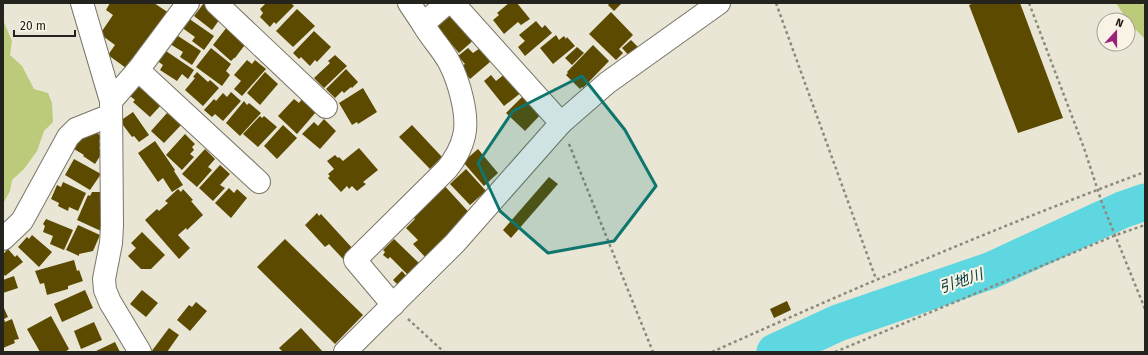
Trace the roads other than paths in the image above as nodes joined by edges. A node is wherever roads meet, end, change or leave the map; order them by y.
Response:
1 (82, 3) edge
2 (188, 3) edge
3 (216, 3) edge
4 (409, 3) edge
5 (447, 3) edge
6 (453, 3) edge
7 (719, 3) edge
8 (424, 24) junction
9 (138, 70) junction
10 (326, 107) dead end
11 (111, 108) junction
12 (561, 123) junction
13 (259, 182) dead end
14 (3, 239) edge
15 (393, 305) junction
16 (140, 352) edge
17 (345, 352) edge

1 - 11 street
2 - 9 street
3 - 10 street
4 - 8 street
5 - 8 street
6 - 12 street
7 - 12 street
8 - 15 street
9 - 11 street
9 - 13 street
11 - 14 street
11 - 16 street
12 - 15 street
15 - 17 street

